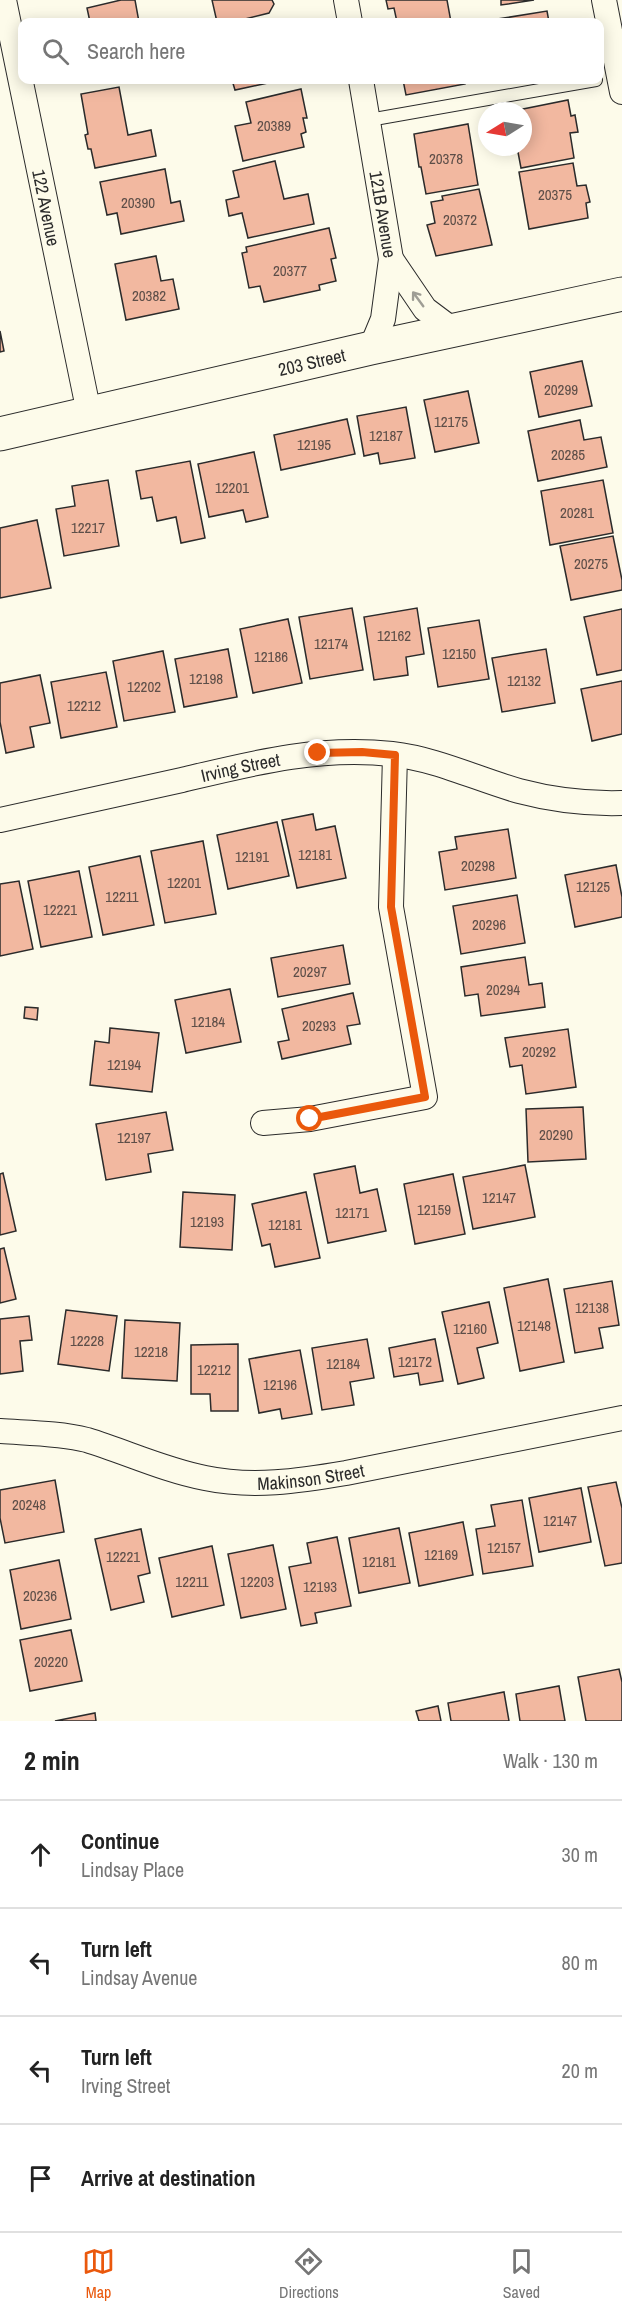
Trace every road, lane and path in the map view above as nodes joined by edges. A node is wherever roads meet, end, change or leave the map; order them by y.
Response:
1 (4, 0) edge
2 (346, 0) edge
3 (604, 0) edge
4 (349, 18) edge
5 (18, 68) edge
6 (612, 80) edge
7 (21, 84) edge
8 (362, 84) edge
9 (588, 84) edge
10 (369, 120) junction
11 (391, 259) junction
12 (622, 294) edge
13 (453, 330) junction
14 (371, 348) junction
15 (89, 413) junction
16 (0, 434) edge
17 (395, 755) junction
18 (622, 803) edge
19 (0, 820) edge
20 (263, 1123) dead end
21 (622, 1418) edge
22 (0, 1431) edge

1 - 5 street, 122 Avenue
2 - 4 street
3 - 6 street
7 - 15 street, 122 Avenue
8 - 10 street, 121B Avenue
9 - 10 lane
10 - 11 street, 121B Avenue
13 -> 11 street
11 - 14 street, 121B Avenue
12 - 13 main road, 203 Street
13 - 14 main road, 203 Street
14 - 15 main road, 203 Street
15 - 16 main road, 203 Street
17 - 18 street, Irving Street
17 - 19 street, Irving Street
17 - 20 street
21 - 22 street, Makinson Street

